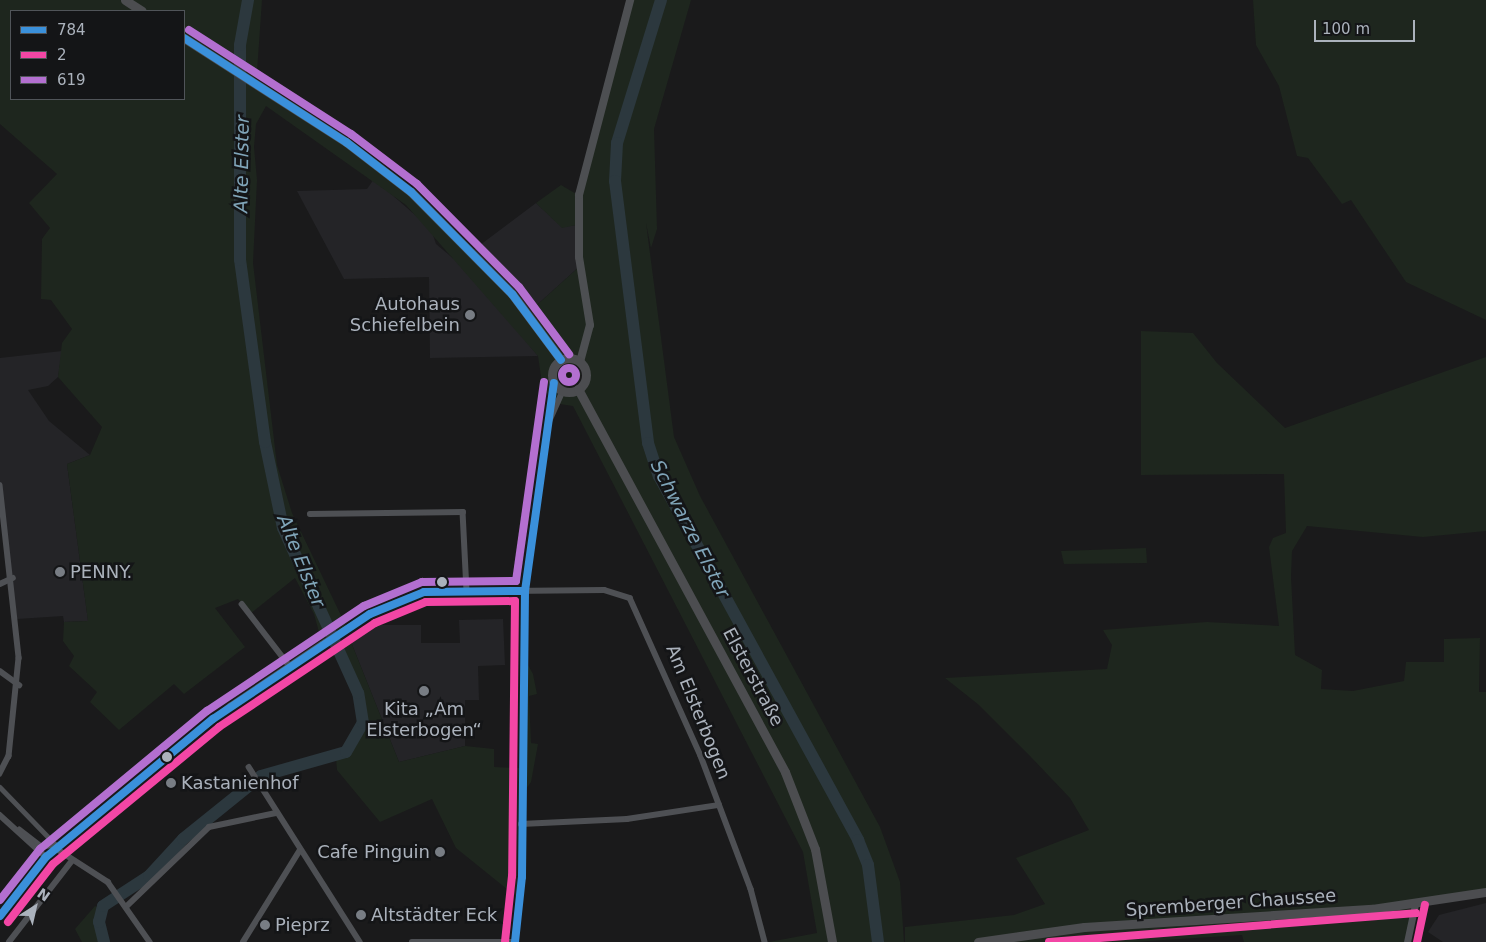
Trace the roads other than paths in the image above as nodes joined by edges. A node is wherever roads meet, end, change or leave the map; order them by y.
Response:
1 (125, 0) edge
2 (630, 0) edge
3 (140, 10) edge
4 (185, 39) edge
5 (560, 360) junction
6 (580, 362) junction
7 (554, 383) junction
8 (578, 390) junction
9 (563, 391) junction
10 (546, 430) junction
11 (0, 485) edge
12 (310, 514) dead end
13 (13, 578) junction
14 (0, 584) edge
15 (467, 590) junction
16 (525, 591) junction
17 (242, 604) dead end
18 (289, 665) junction
19 (0, 671) edge
20 (19, 685) junction
21 (249, 767) dead end
22 (0, 774) edge
23 (0, 787) edge
24 (720, 805) junction
25 (0, 813) edge
26 (276, 813) junction
27 (521, 824) junction
28 (57, 849) junction
29 (300, 850) junction
30 (46, 857) junction
31 (71, 862) junction
32 (1486, 892) edge
33 (1415, 903) junction
34 (126, 907) junction
35 (0, 916) edge
36 (9, 942) edge
37 (150, 942) edge
38 (243, 942) edge
39 (360, 942) edge
40 (412, 942) edge
41 (514, 942) edge
42 (765, 942) edge
43 (832, 942) edge
44 (978, 942) edge
45 (1407, 942) edge

1 - 3 main road
2 - 6 main road
4 - 5 main road
5 - 6 main road
5 - 7 main road
6 - 8 main road
7 - 9 main road
7 - 10 street
8 - 9 main road
8 - 43 main road, Elsterstraße
9 - 10 street
10 - 16 street
11 - 13 street
12 - 15 street
13 - 14 street
13 - 20 street
15 - 16 street, Am Elsterbogen
15 - 18 street, Am Elsterbogen
16 - 24 street, Am Elsterbogen
16 - 27 street
17 - 18 street
18 - 28 street, Am Elsterbogen
19 - 20 street
20 - 22 street
21 - 26 street
23 - 25 street
24 - 27 street
24 - 42 street, Am Elsterbogen
25 - 30 street
26 - 29 street
26 - 34 street
27 - 41 street
28 - 30 street, Am Elsterbogen
28 - 31 street
29 - 38 street
29 - 39 street
30 - 35 street, Am Elsterbogen
31 - 34 street
31 - 36 street
32 - 33 main road, Spremberger Chaussee
33 - 44 main road, Spremberger Chaussee
33 - 45 street
34 - 37 street
40 - 41 street

